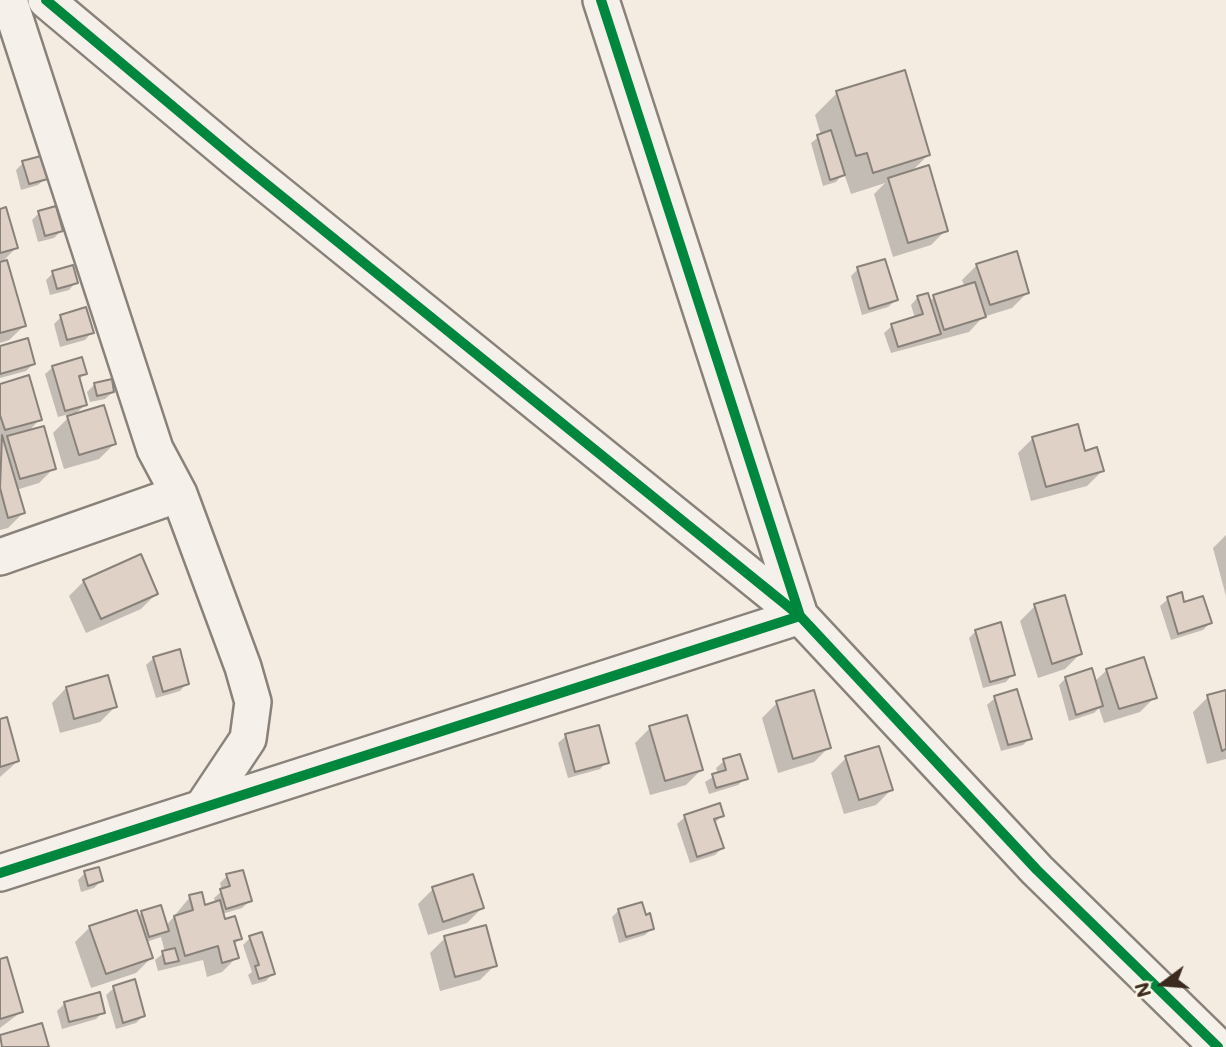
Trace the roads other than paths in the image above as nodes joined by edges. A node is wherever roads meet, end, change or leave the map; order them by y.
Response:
1 (9, 0) edge
2 (46, 0) edge
3 (601, 0) edge
4 (178, 494) junction
5 (0, 557) edge
6 (800, 616) junction
7 (202, 808) junction
8 (0, 873) edge
9 (1218, 1047) edge

1 - 4 street
2 - 6 street
3 - 6 street
4 - 5 street
4 - 7 street
6 - 7 street
6 - 9 street
7 - 8 street

